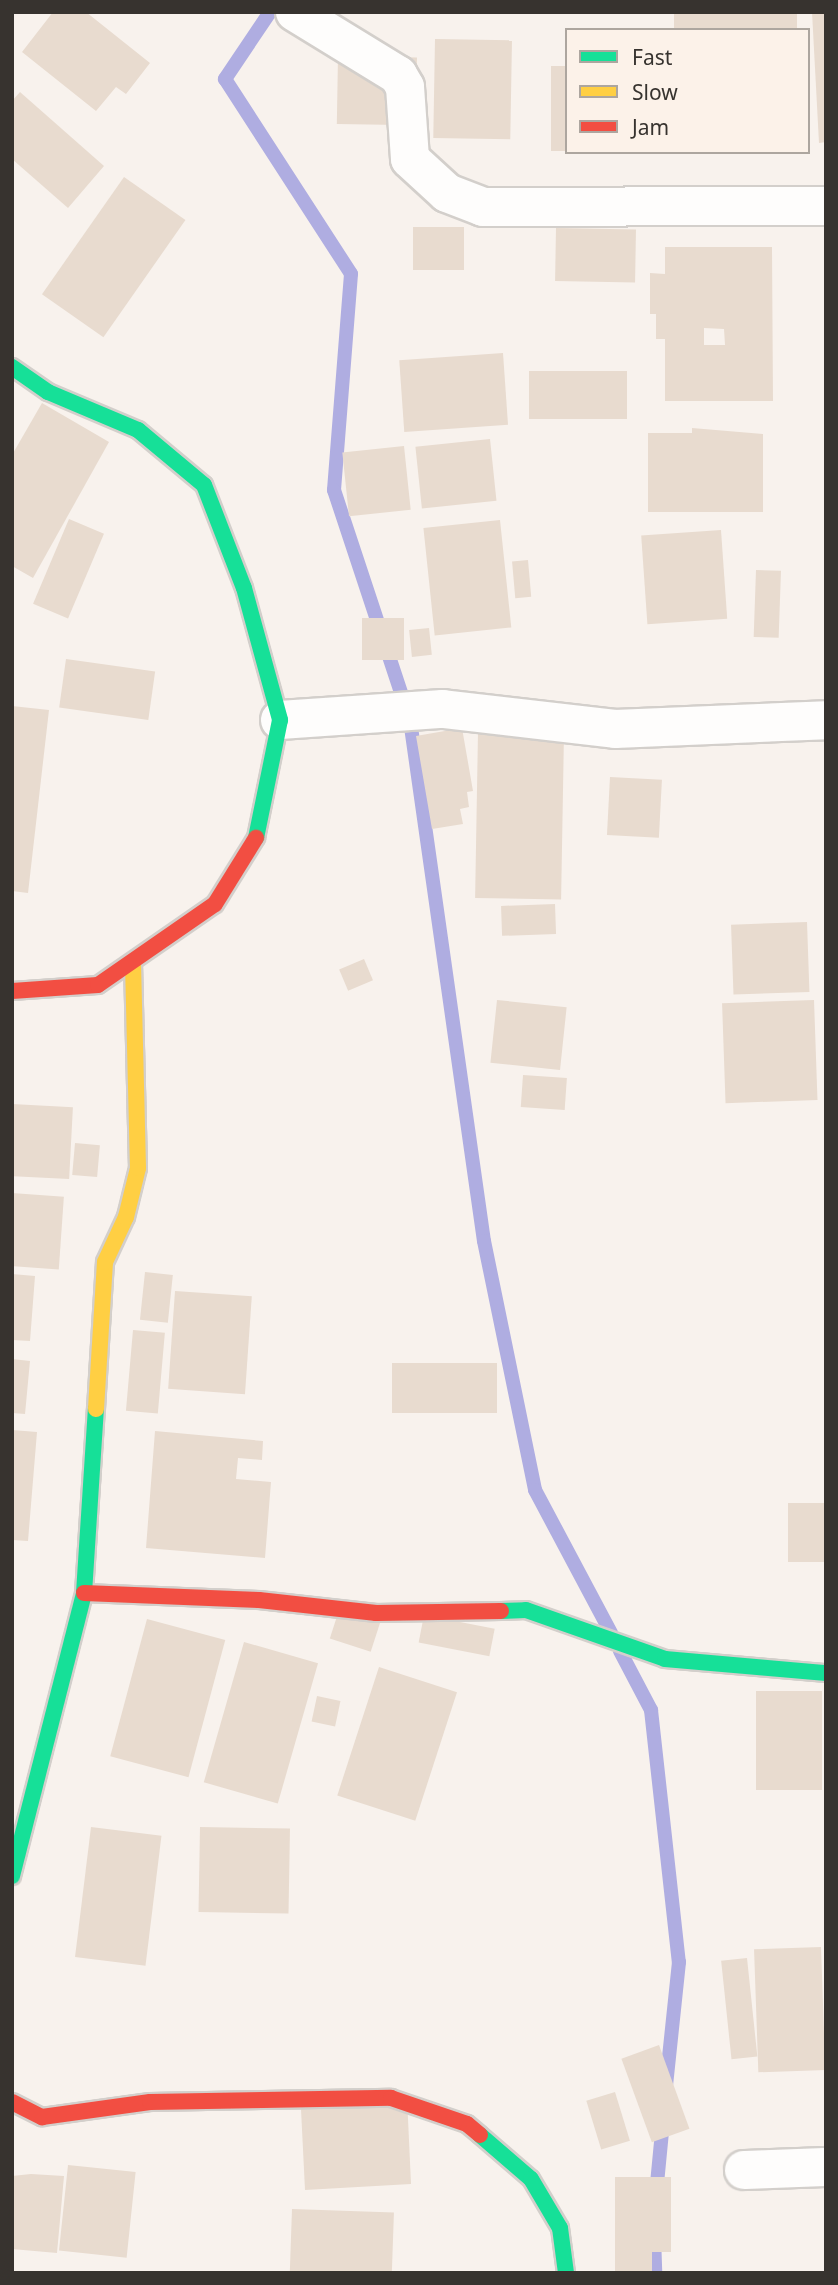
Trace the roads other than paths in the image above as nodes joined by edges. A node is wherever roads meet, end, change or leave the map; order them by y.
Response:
1 (295, 12) edge
2 (826, 206) edge
3 (12, 367) edge
4 (281, 720) junction
5 (826, 720) edge
6 (133, 966) junction
7 (12, 991) edge
8 (84, 1593) junction
9 (826, 1673) edge
10 (12, 1876) edge
11 (12, 2102) edge
12 (826, 2167) edge
13 (744, 2170) dead end
14 (566, 2273) edge

1 - 2 street
3 - 4 street
4 - 5 street
4 - 6 street
6 - 7 street
6 - 8 street
8 - 9 street
8 - 10 street
11 - 14 street
12 - 13 street

